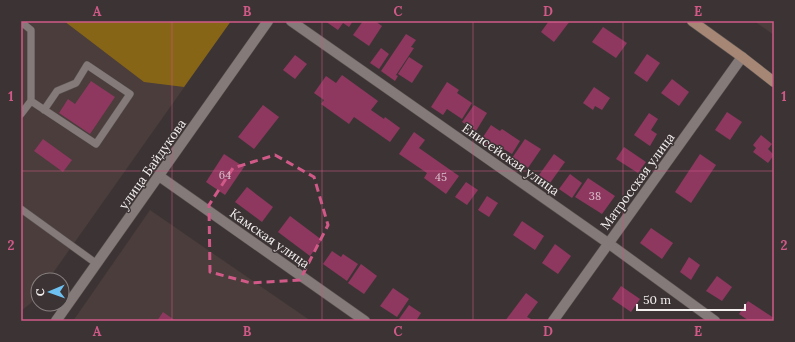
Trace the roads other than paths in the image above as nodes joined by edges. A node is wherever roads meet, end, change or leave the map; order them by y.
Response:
1 (268, 21) edge
2 (291, 21) edge
3 (692, 21) edge
4 (21, 22) edge
5 (742, 57) junction
6 (774, 82) edge
7 (31, 101) junction
8 (44, 110) junction
9 (21, 114) edge
10 (159, 176) junction
11 (21, 208) edge
12 (608, 243) junction
13 (97, 264) junction
14 (56, 321) edge
15 (365, 321) edge
16 (553, 321) edge
17 (715, 321) edge

1 - 10 street, улица Байдукова
2 - 12 street, Енисейская улица
3 - 5 main road
4 - 7 lane
5 - 6 main road
5 - 12 street, Матросская улица
7 - 8 lane
7 - 9 lane
8 - 8 lane
10 - 13 street, улица Байдукова
10 - 15 street, Камская улица
11 - 13 lane
12 - 16 street, Матросская улица
12 - 17 street, Енисейская улица
13 - 14 street, улица Байдукова

